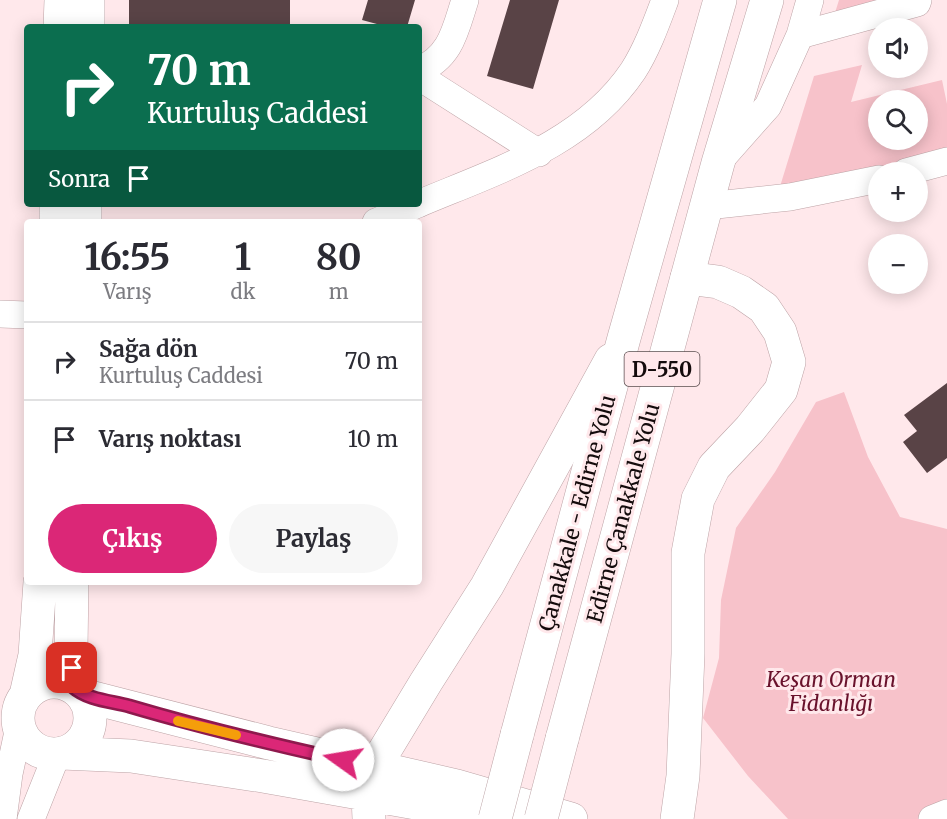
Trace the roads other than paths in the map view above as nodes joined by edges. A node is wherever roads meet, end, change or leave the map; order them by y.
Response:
1 (61, 0) edge
2 (88, 0) edge
3 (465, 0) edge
4 (665, 0) edge
5 (720, 0) edge
6 (767, 0) edge
7 (810, 0) edge
8 (918, 0) edge
9 (60, 24) edge
10 (88, 24) edge
11 (800, 35) junction
12 (422, 69) edge
13 (422, 79) edge
14 (539, 153) junction
15 (947, 161) edge
16 (718, 163) junction
17 (928, 166) edge
18 (868, 181) edge
19 (422, 202) edge
20 (707, 206) junction
21 (411, 207) edge
22 (383, 219) edge
23 (687, 278) junction
24 (0, 314) edge
25 (24, 315) edge
26 (624, 338) junction
27 (40, 585) edge
28 (72, 585) edge
29 (78, 691) junction
30 (26, 695) junction
31 (20, 727) junction
32 (59, 753) junction
33 (4, 775) edge
34 (370, 794) edge
35 (947, 813) edge
36 (3, 819) edge
37 (31, 819) edge
38 (494, 819) edge
39 (541, 819) edge
40 (571, 819) edge
41 (677, 819) edge
42 (932, 819) edge

1 - 9 main road
2 - 10 main road
3 - 12 street
4 - 14 street
5 - 26 main road, Çanakkale - Edirne Yolu / D-550
6 - 16 main road, Edirne Çanakkale Yolu / D-550
7 - 11 street
8 - 11 street
11 - 16 street
13 - 14 street
14 - 19 street
15 - 17 street
16 - 20 main road, Edirne Çanakkale Yolu / D-550
18 - 20 street
20 - 23 main road, Edirne Çanakkale Yolu / D-550
21 - 22 street
23 - 39 main road, Edirne Çanakkale Yolu / D-550, bridge
23 - 41 main road
24 - 25 street
26 - 34 main road
26 - 38 main road, Çanakkale - Edirne Yolu / D-550, bridge
27 - 30 main road
28 - 29 main road
29 - 30 main road
29 - 32 main road
29 - 34 main road
30 - 31 main road
31 - 32 main road
31 - 33 street
32 - 34 main road
32 - 37 street
33 - 36 street
34 - 38 main road
34 - 40 main road
35 - 42 street

